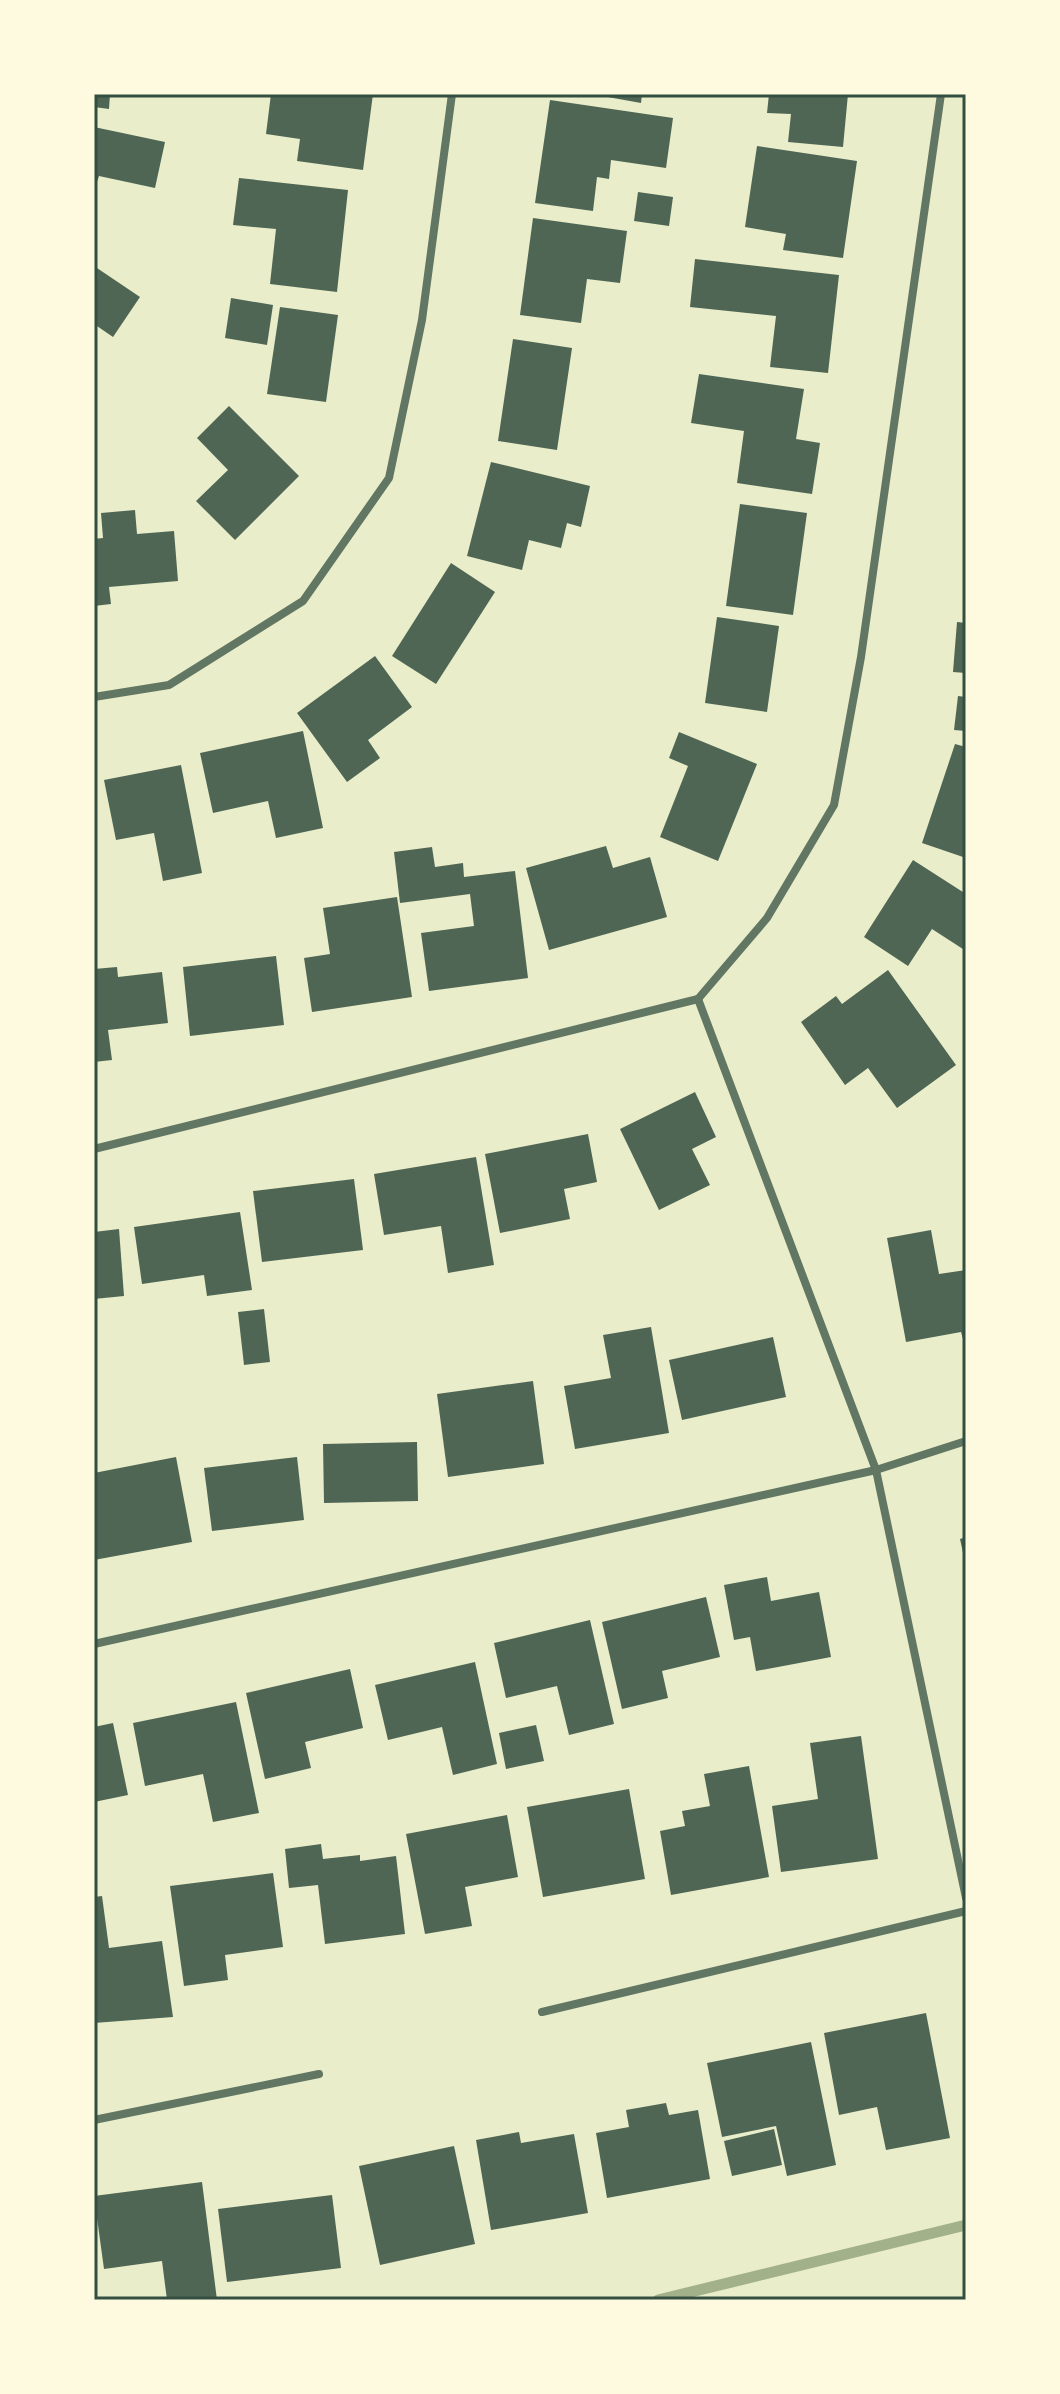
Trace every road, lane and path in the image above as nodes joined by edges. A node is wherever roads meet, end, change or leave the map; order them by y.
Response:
1 (452, 94) edge
2 (941, 94) edge
3 (94, 697) edge
4 (698, 999) junction
5 (94, 1149) edge
6 (966, 1441) edge
7 (876, 1470) junction
8 (94, 1644) edge
9 (966, 1898) edge
10 (966, 1911) edge
11 (542, 2012) dead end
12 (319, 2074) dead end
13 (94, 2120) edge

1 - 3 street
2 - 4 street
4 - 5 street
4 - 7 street
6 - 7 street
7 - 8 street
7 - 9 street
10 - 11 street
12 - 13 street

